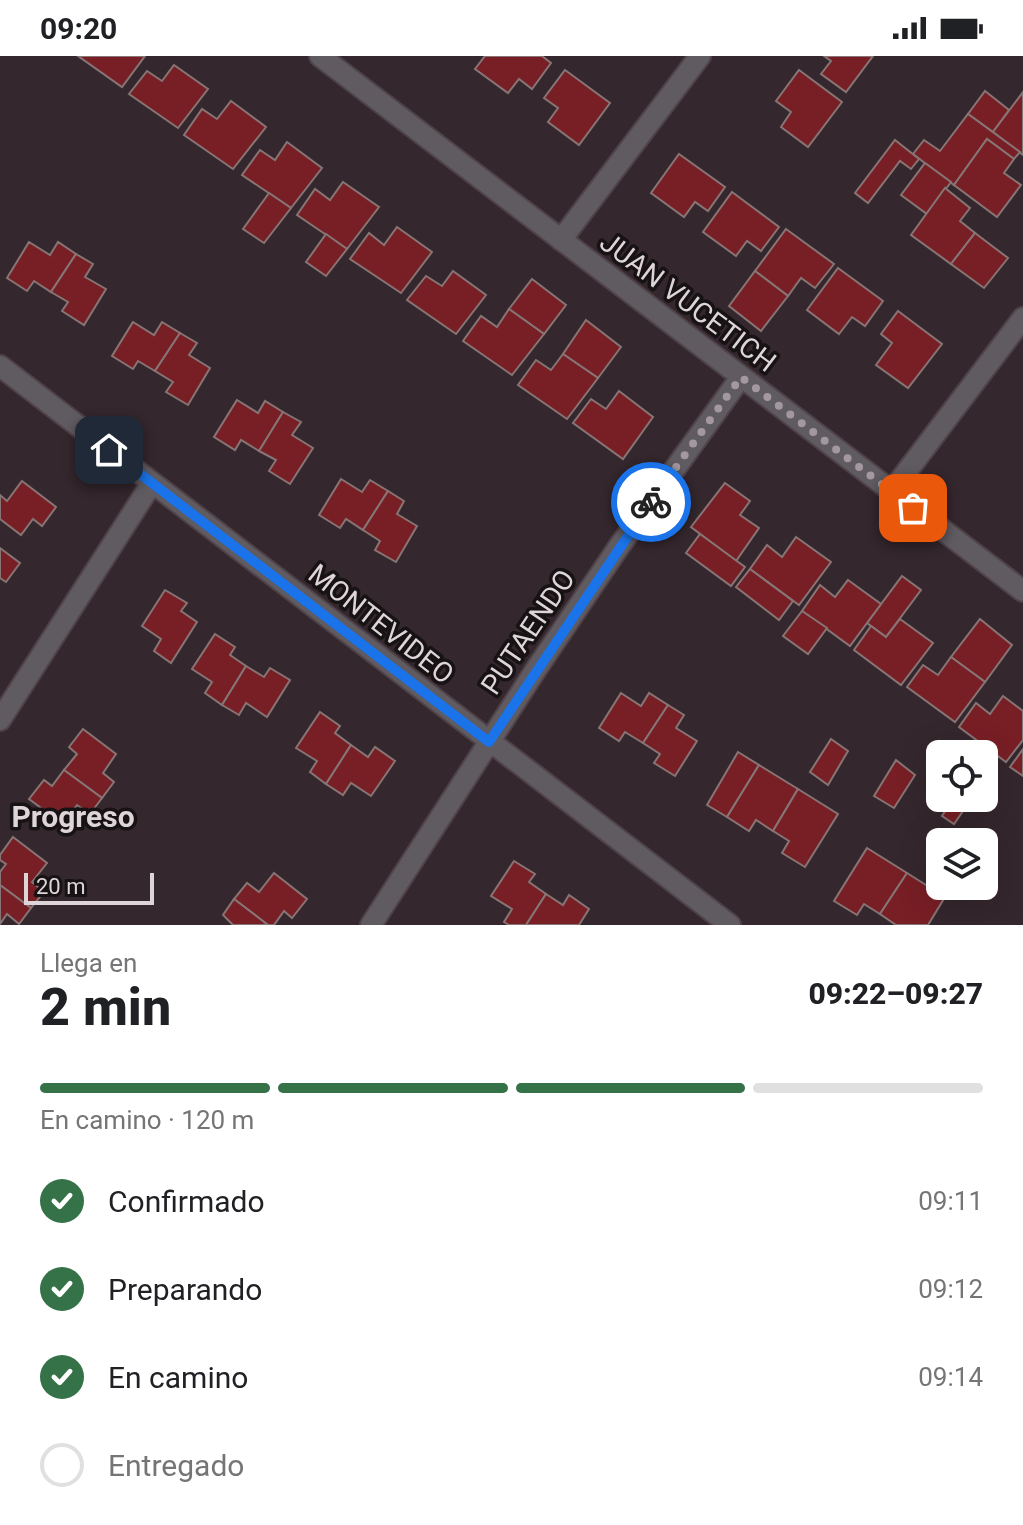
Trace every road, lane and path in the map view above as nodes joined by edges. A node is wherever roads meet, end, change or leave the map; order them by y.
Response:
1 (320, 56) edge
2 (700, 56) edge
3 (561, 240) junction
4 (1023, 318) edge
5 (0, 366) edge
6 (741, 377) junction
7 (152, 483) junction
8 (892, 491) junction
9 (1023, 591) edge
10 (0, 720) edge
11 (489, 742) junction
12 (371, 925) edge
13 (730, 925) edge

1 - 3 street, JUAN VUCETICH
2 - 3 street
3 - 6 street, JUAN VUCETICH
4 - 8 street
5 - 7 street, MONTEVIDEO
6 - 8 street, JUAN VUCETICH
6 - 11 street, PUTAENDO
7 - 10 street
7 - 11 street, MONTEVIDEO
8 - 9 street, JUAN VUCETICH
11 - 12 street, PUTAENDO
11 - 13 street, MONTEVIDEO

